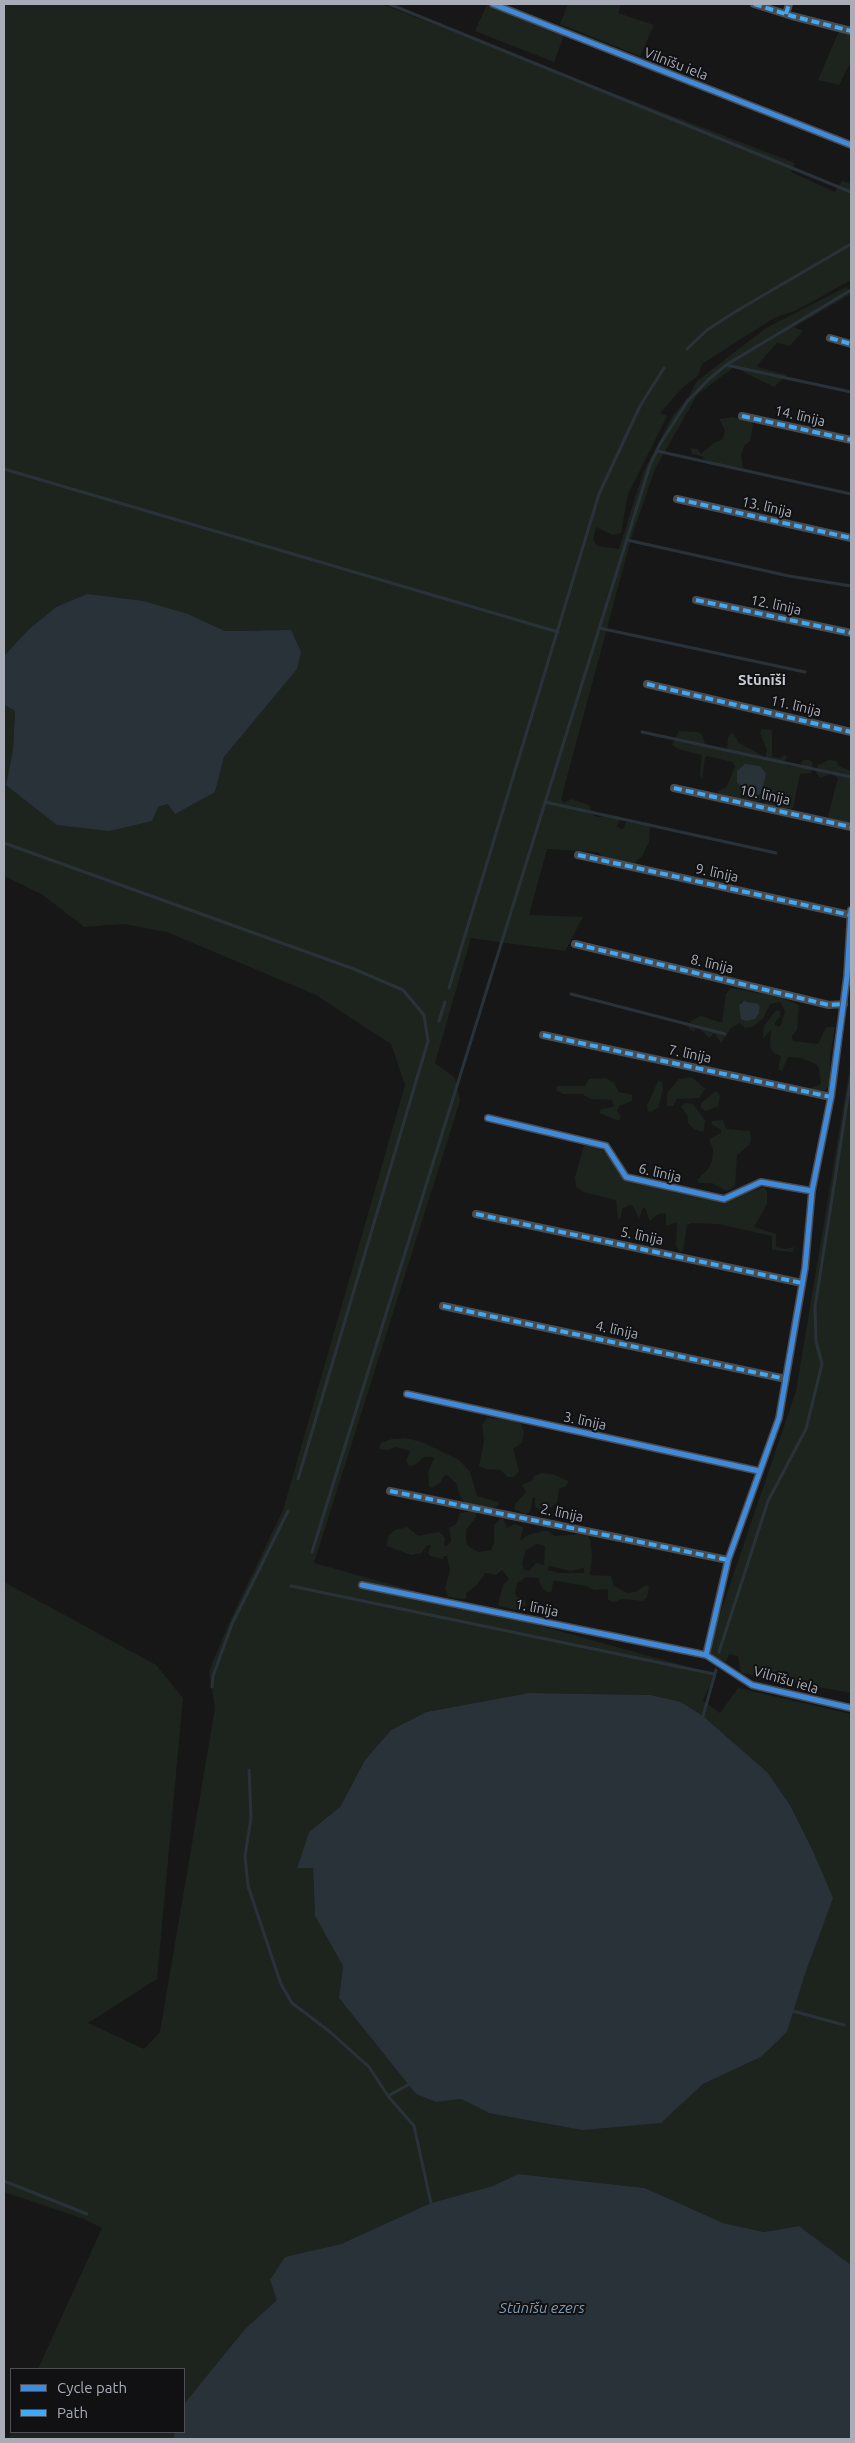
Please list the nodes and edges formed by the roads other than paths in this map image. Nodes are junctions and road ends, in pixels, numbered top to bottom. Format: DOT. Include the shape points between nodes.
graph roads {
  1 [pos="493,4"];
  2 [pos="754,4"];
  3 [pos="789,4"];
  4 [pos="786,14"];
  5 [pos="851,31"];
  6 [pos="851,145"];
  7 [pos="830,338"];
  8 [pos="851,344"];
  9 [pos="742,416"];
  10 [pos="851,440"];
  11 [pos="677,499"];
  12 [pos="851,538"];
  13 [pos="696,600"];
  14 [pos="851,633"];
  15 [pos="647,684"];
  16 [pos="851,732"];
  17 [pos="674,788"];
  18 [pos="851,827"];
  19 [pos="578,855"];
  20 [pos="851,912"];
  21 [pos="575,944"];
  22 [pos="844,1004"];
  23 [pos="543,1035"];
  24 [pos="831,1097"];
  25 [pos="488,1118"];
  26 [pos="812,1192"];
  27 [pos="476,1214"];
  28 [pos="802,1283"];
  29 [pos="444,1306"];
  30 [pos="786,1379"];
  31 [pos="407,1394"];
  32 [pos="759,1471"];
  33 [pos="390,1491"];
  34 [pos="728,1560"];
  35 [pos="362,1584"];
  36 [pos="706,1656"];
  37 [pos="719,1663"];
  38 [pos="851,1708"];
  1 -- 6 [label="street, Vilnīšu iela"];
  2 -- 4 [label="street"];
  3 -- 4 [label="street"];
  4 -- 5 [label="street"];
  7 -- 8 [label="street"];
  9 -- 10 [label="street, 14. līnija"];
  11 -- 12 [label="street, 13. līnija"];
  13 -- 14 [label="street, 12. līnija"];
  15 -- 16 [label="street, 11. līnija"];
  17 -- 18 [label="street, 10. līnija"];
  19 -- 20 [label="street, 9. līnija"];
  20 -- 22 [label="street"];
  21 -- 22 [label="street, 8. līnija" via="829,1005"];
  22 -- 24 [label="street"];
  23 -- 24 [label="street, 7. līnija"];
  24 -- 26 [label="street"];
  25 -- 26 [label="street, 6. līnija" via="606,1146 626,1177 724,1199 761,1182"];
  26 -- 28 [label="street"];
  27 -- 28 [label="street, 5. līnija"];
  28 -- 30 [label="street"];
  29 -- 30 [label="street, 4. līnija"];
  30 -- 32 [label="street" via="779,1418"];
  31 -- 32 [label="street, 3. līnija"];
  32 -- 34 [label="street"];
  33 -- 34 [label="street, 2. līnija"];
  34 -- 36 [label="street"];
  35 -- 36 [label="street, 1. līnija"];
  36 -- 37 [label="street, 1. līnija"];
  37 -- 38 [label="street, Vilnīšu iela" via="752,1685"];
}
